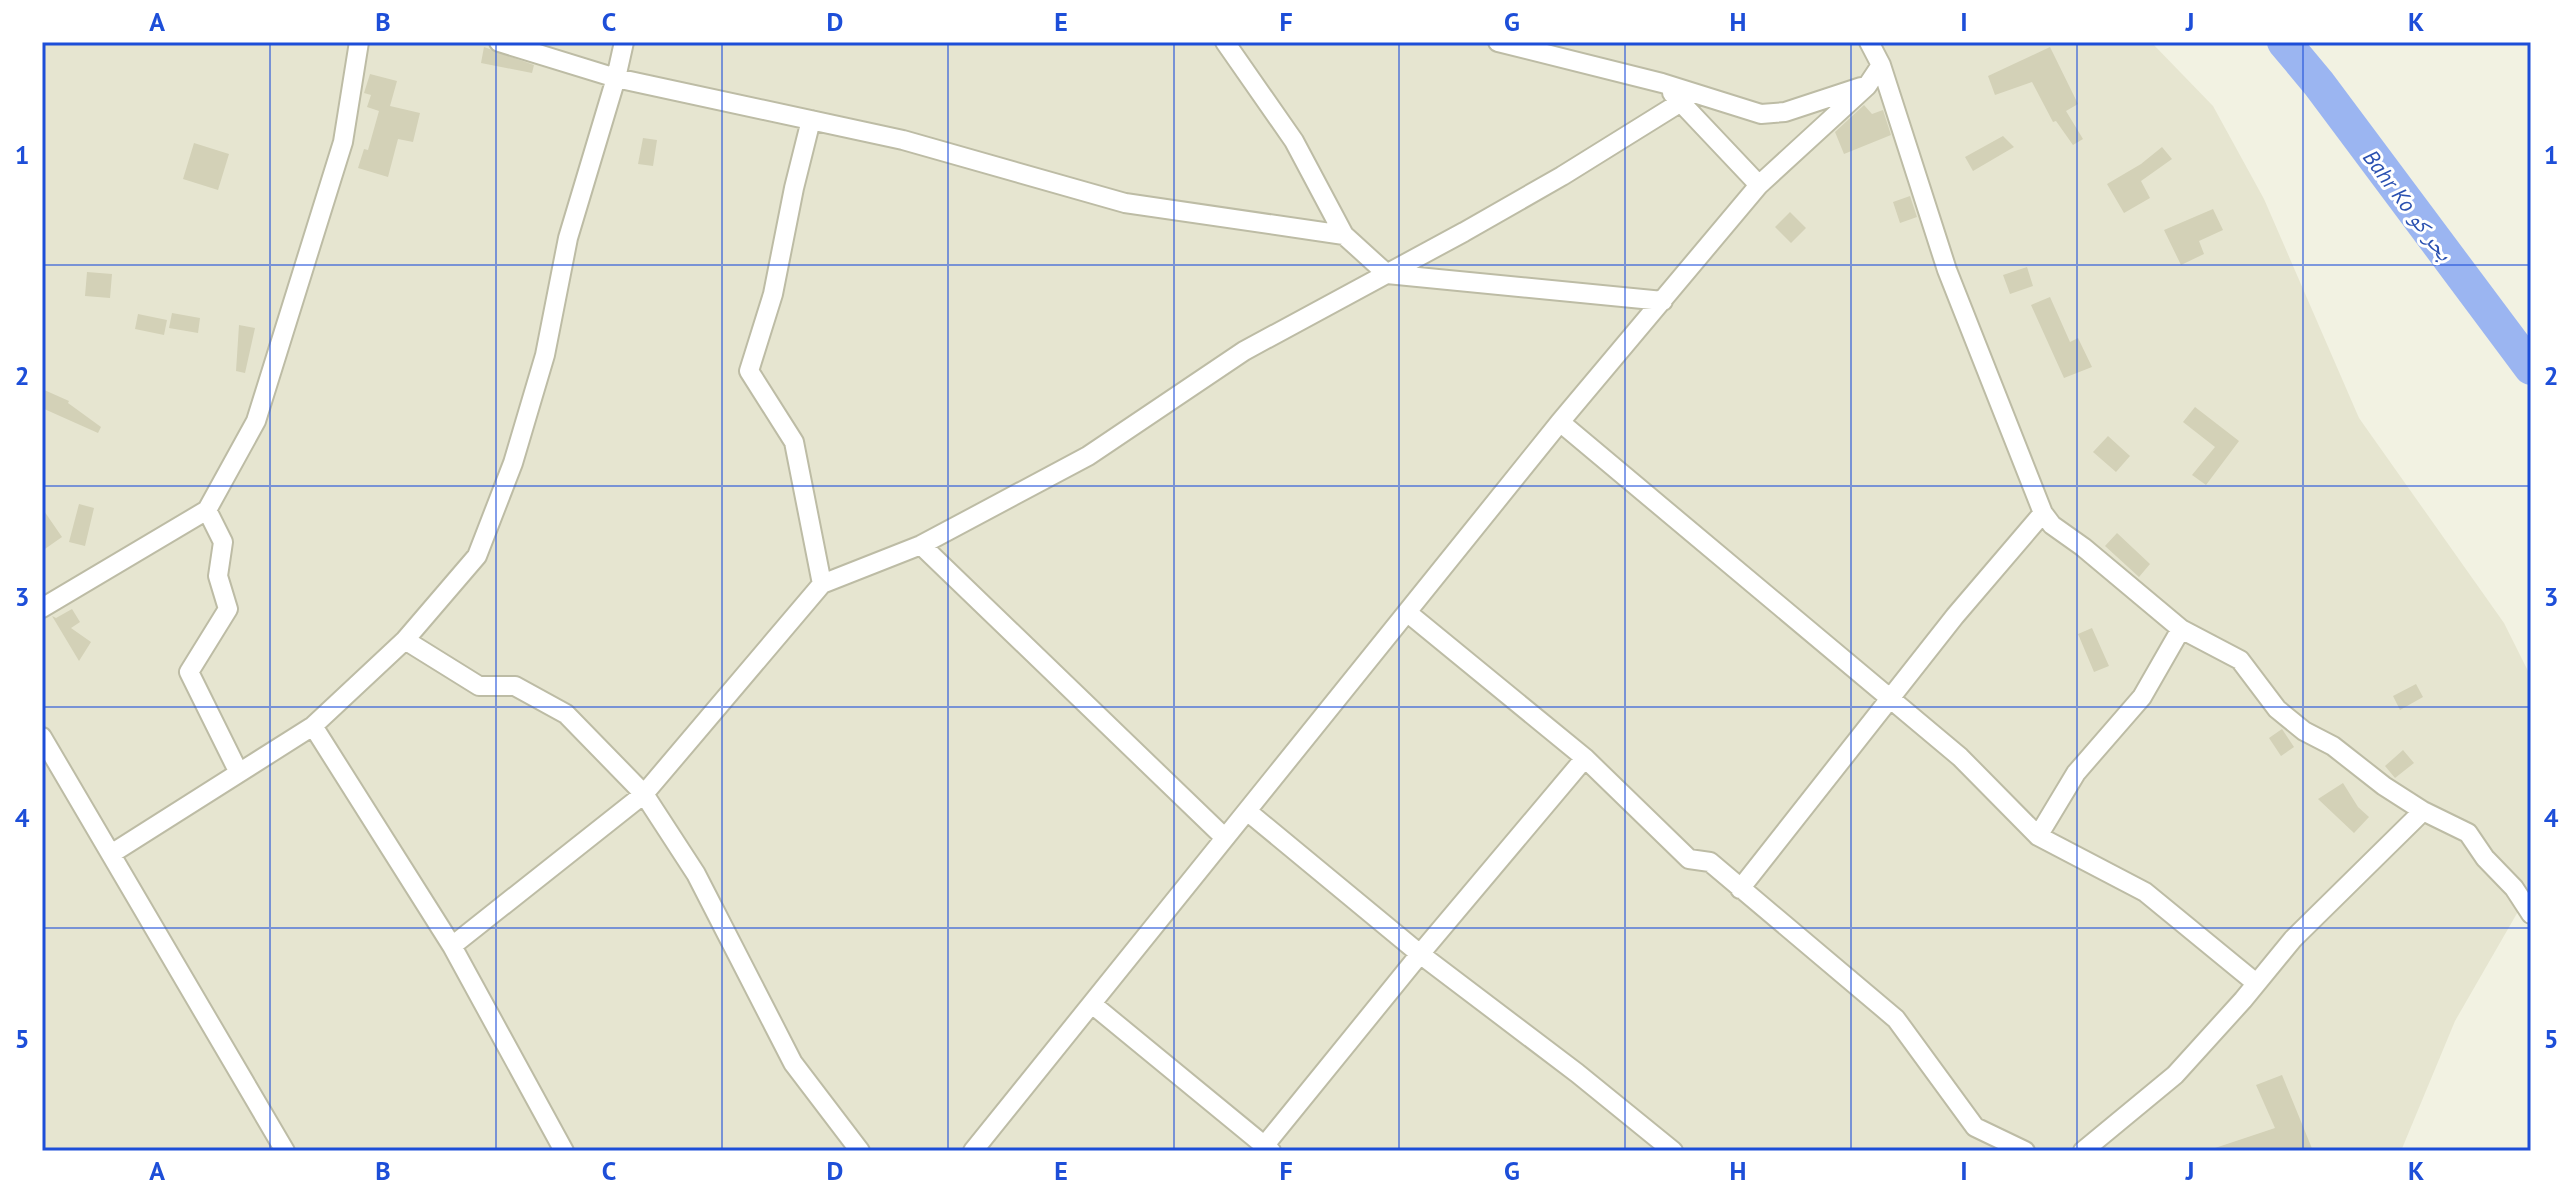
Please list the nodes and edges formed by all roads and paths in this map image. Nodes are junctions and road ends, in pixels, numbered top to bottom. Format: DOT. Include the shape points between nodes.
graph roads {
  1 [pos="359,42"];
  2 [pos="499,42"];
  3 [pos="624,42"];
  4 [pos="1225,42"];
  5 [pos="1498,42"];
  6 [pos="1869,42"];
  7 [pos="1881,65"];
  8 [pos="616,78"];
  9 [pos="1662,83"];
  10 [pos="1867,86"];
  11 [pos="1681,102"];
  12 [pos="811,120"];
  13 [pos="1759,185"];
  14 [pos="1344,235"];
  15 [pos="1387,274"];
  16 [pos="1663,301"];
  17 [pos="1560,422"];
  18 [pos="207,510"];
  19 [pos="2043,513"];
  20 [pos="921,545"];
  21 [pos="822,584"];
  22 [pos="42,608"];
  23 [pos="1408,613"];
  24 [pos="2181,629"];
  25 [pos="405,640"];
  26 [pos="1889,699"];
  27 [pos="313,726"];
  28 [pos="42,737"];
  29 [pos="1585,758"];
  30 [pos="239,773"];
  31 [pos="644,794"];
  32 [pos="1247,811"];
  33 [pos="2423,811"];
  34 [pos="2038,836"];
  35 [pos="1225,838"];
  36 [pos="111,854"];
  37 [pos="1740,889"];
  38 [pos="2531,914"];
  39 [pos="452,946"];
  40 [pos="1420,954"];
  41 [pos="2256,983"];
  42 [pos="1092,1004"];
  43 [pos="1265,1149"];
  44 [pos="285,1151"];
  45 [pos="564,1151"];
  46 [pos="860,1151"];
  47 [pos="973,1151"];
  48 [pos="1673,1151"];
  49 [pos="2025,1151"];
  50 [pos="2083,1151"];
  1 -- 18 [label="street" via="343,142 256,421"];
  2 -- 8 [label="street"];
  3 -- 8 [label="street"];
  4 -- 14 [label="street" via="1294,141"];
  5 -- 9 [label="street"];
  6 -- 7 [label="street"];
  7 -- 10 [label="street"];
  7 -- 19 [label="street" via="1947,270"];
  8 -- 12 [label="street"];
  8 -- 25 [label="street" via="568,238 545,355 513,463 477,556"];
  9 -- 10 [label="street" via="1761,114 1785,112"];
  9 -- 11 [label="street"];
  10 -- 13 [label="street"];
  11 -- 13 [label="street"];
  11 -- 15 [label="street"];
  12 -- 14 [label="street" via="903,140 1125,203"];
  12 -- 21 [label="street" via="773,294 749,371 794,442"];
  13 -- 16 [label="street"];
  14 -- 15 [label="street"];
  15 -- 16 [label="street"];
  15 -- 20 [label="street" via="1244,351 1088,456"];
  16 -- 17 [label="street"];
  17 -- 23 [label="street"];
  17 -- 26 [label="street"];
  18 -- 22 [label="street"];
  18 -- 30 [label="street" via="223,542 218,576 228,609 189,672"];
  19 -- 24 [label="street"];
  19 -- 26 [label="street"];
  20 -- 21 [label="street"];
  20 -- 35 [label="street"];
  21 -- 31 [label="street"];
  23 -- 29 [label="street"];
  23 -- 32 [label="street"];
  24 -- 33 [label="street" via="2240,660 2277,709"];
  24 -- 34 [label="street" via="2142,697 2076,773"];
  25 -- 27 [label="street"];
  25 -- 31 [label="street" via="479,686 515,686 566,714"];
  26 -- 34 [label="street" via="1960,757"];
  26 -- 37 [label="street"];
  27 -- 30 [label="street"];
  27 -- 39 [label="street"];
  28 -- 36 [label="street"];
  29 -- 37 [label="street" via="1689,859 1710,862"];
  29 -- 40 [label="street"];
  30 -- 36 [label="street"];
  31 -- 39 [label="street"];
  31 -- 46 [label="street" via="696,874 793,1063"];
  32 -- 35 [label="street"];
  32 -- 40 [label="street"];
  33 -- 38 [label="street" via="2468,833"];
  33 -- 41 [label="street" via="2303,928"];
  34 -- 41 [label="street" via="2145,892"];
  35 -- 42 [label="street"];
  36 -- 44 [label="street"];
  37 -- 49 [label="street" via="1896,1019 1975,1127"];
  39 -- 45 [label="street"];
  40 -- 43 [label="street"];
  40 -- 48 [label="street"];
  41 -- 50 [label="street" via="2175,1075"];
  42 -- 43 [label="street"];
  42 -- 47 [label="street"];
}
